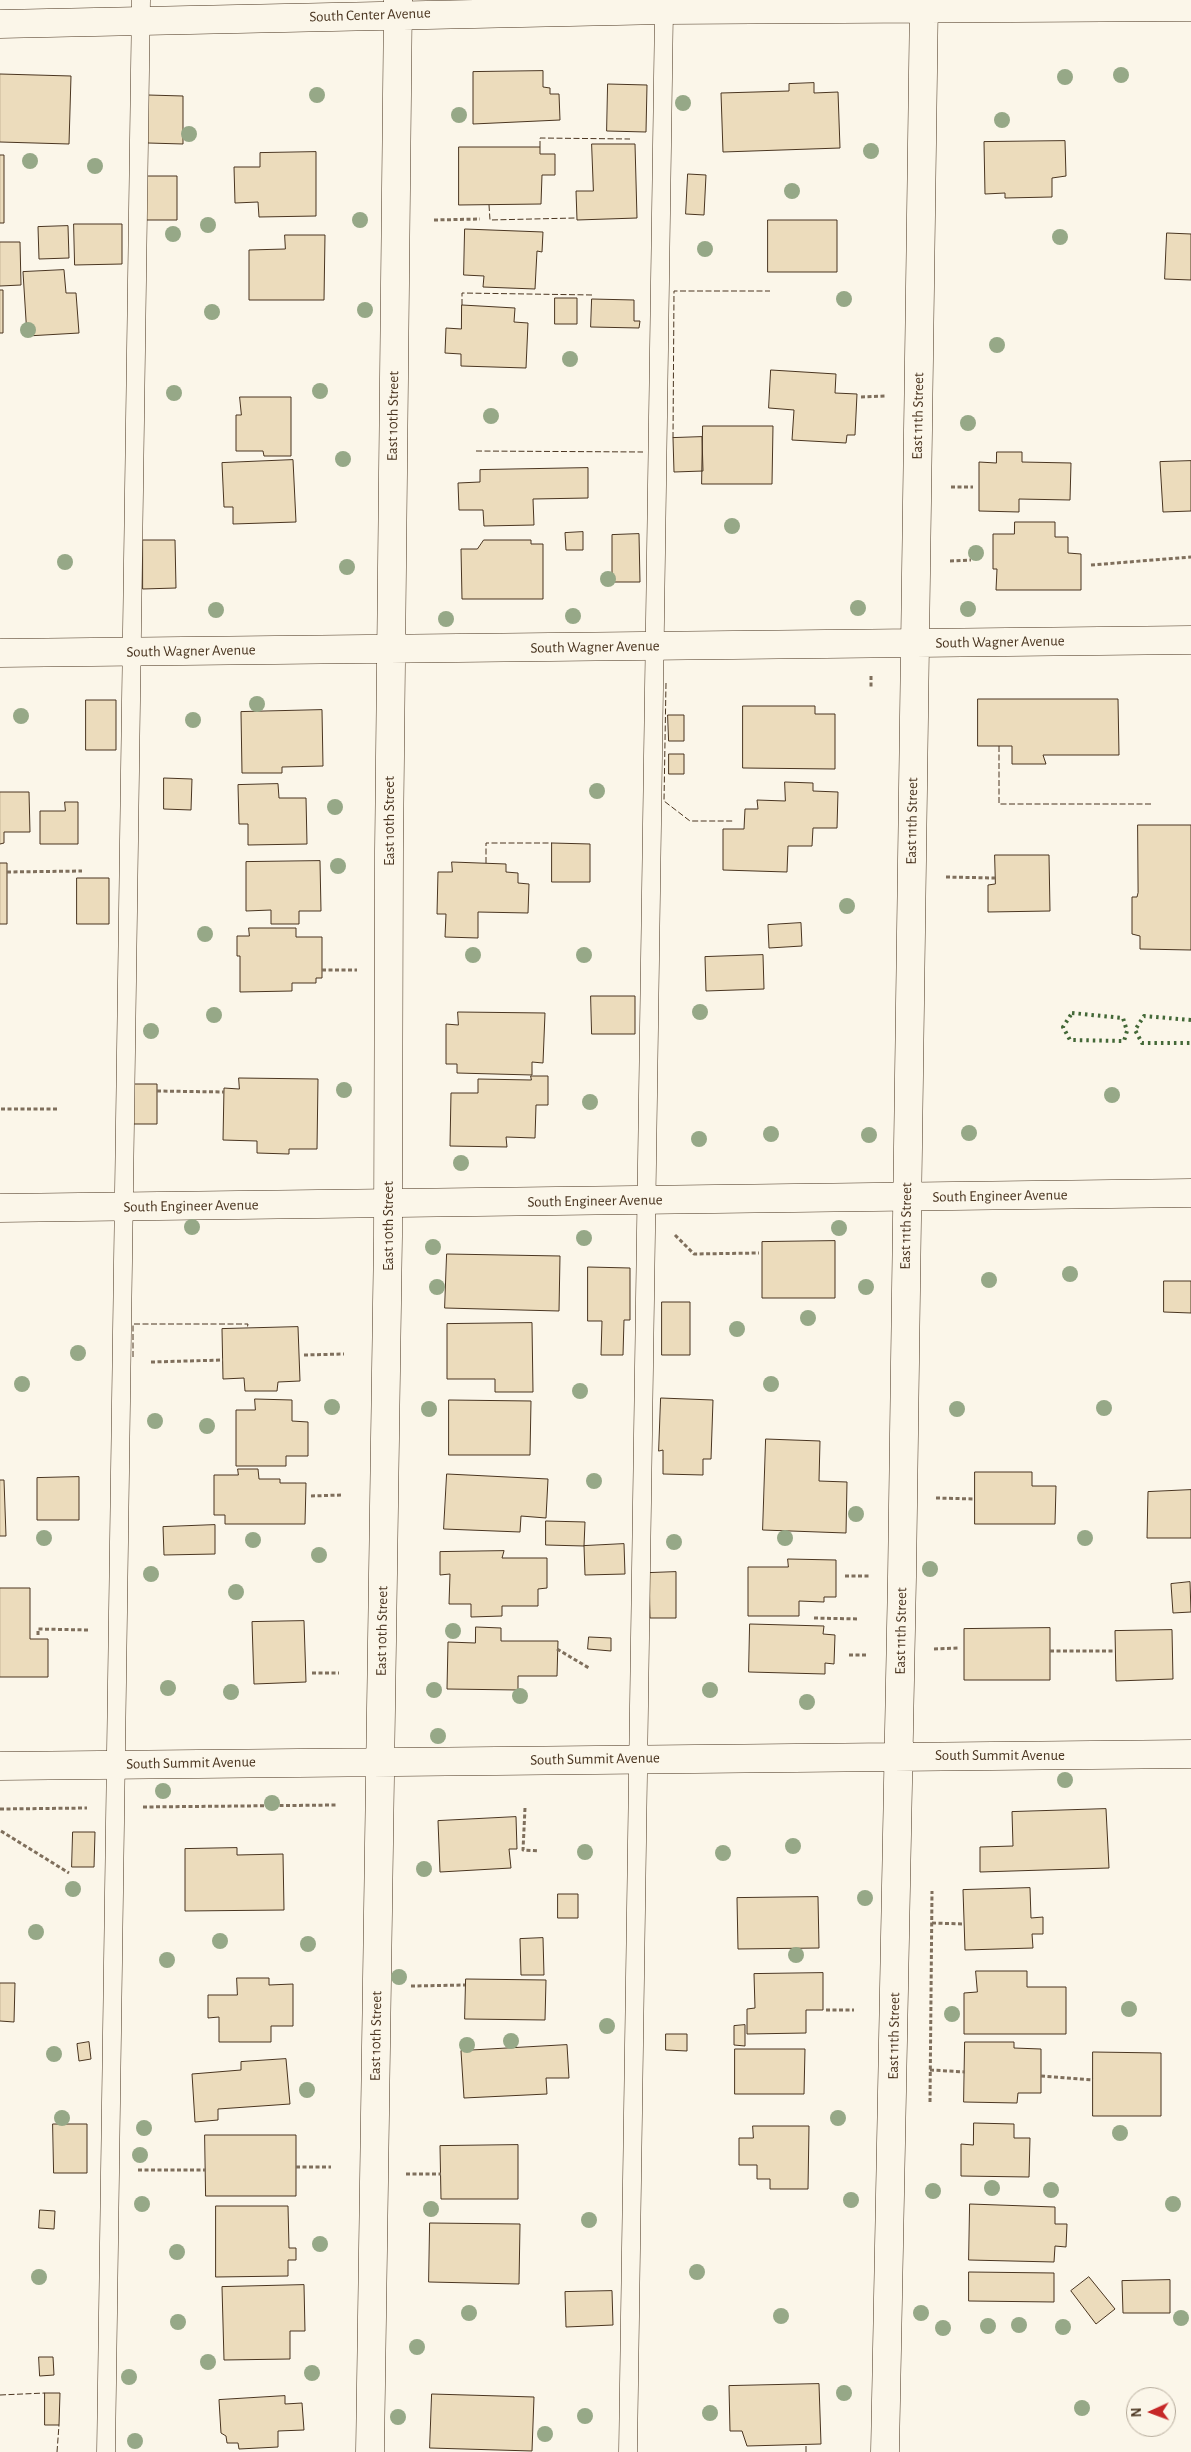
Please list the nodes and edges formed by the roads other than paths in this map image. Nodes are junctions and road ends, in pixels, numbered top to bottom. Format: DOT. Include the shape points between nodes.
graph roads {
  1 [pos="924,4"];
  2 [pos="398,7"];
  3 [pos="1191,7"];
  4 [pos="664,10"];
  5 [pos="141,11"];
  6 [pos="0,24"];
  7 [pos="1191,640"];
  8 [pos="914,644"];
  9 [pos="655,646"];
  10 [pos="390,649"];
  11 [pos="132,652"];
  12 [pos="0,653"];
  13 [pos="1191,1194"];
  14 [pos="907,1197"];
  15 [pos="647,1200"];
  16 [pos="388,1203"];
  17 [pos="124,1206"];
  18 [pos="0,1208"];
  19 [pos="1191,1754"];
  20 [pos="899,1755"];
  21 [pos="639,1758"];
  22 [pos="380,1761"];
  23 [pos="116,1764"];
  24 [pos="0,1766"];
  25 [pos="106,2452"];
  26 [pos="370,2452"];
  27 [pos="628,2452"];
  28 [pos="885,2452"];
  1 -- 3 [label="street, South Center Avenue"];
  1 -- 4 [label="street, South Center Avenue"];
  1 -- 8 [label="street, East 11th Street"];
  2 -- 4 [label="street, South Center Avenue"];
  2 -- 5 [label="street, South Center Avenue"];
  2 -- 10 [label="street, East 10th Street"];
  4 -- 9 [label="lane"];
  5 -- 6 [label="street, South Center Avenue"];
  5 -- 11 [label="lane"];
  7 -- 8 [label="street, South Wagner Avenue"];
  8 -- 9 [label="street, South Wagner Avenue"];
  8 -- 14 [label="street, East 11th Street"];
  9 -- 10 [label="street, South Wagner Avenue"];
  9 -- 15 [label="lane"];
  10 -- 11 [label="street, South Wagner Avenue"];
  10 -- 16 [label="street, East 10th Street"];
  11 -- 12 [label="street, South Wagner Avenue"];
  11 -- 17 [label="lane"];
  13 -- 14 [label="street, South Engineer Avenue"];
  14 -- 15 [label="street, South Engineer Avenue"];
  14 -- 20 [label="street, East 11th Street"];
  15 -- 16 [label="street, South Engineer Avenue"];
  15 -- 21 [label="lane"];
  16 -- 17 [label="street, South Engineer Avenue"];
  16 -- 22 [label="street, East 10th Street"];
  17 -- 18 [label="street, South Engineer Avenue"];
  17 -- 23 [label="lane"];
  19 -- 20 [label="street, South Summit Avenue"];
  20 -- 21 [label="street, South Summit Avenue"];
  20 -- 28 [label="street, East 11th Street"];
  21 -- 22 [label="street, South Summit Avenue"];
  21 -- 27 [label="lane"];
  22 -- 23 [label="street, South Summit Avenue"];
  22 -- 26 [label="street, East 10th Street"];
  23 -- 24 [label="street, South Summit Avenue"];
  23 -- 25 [label="lane"];
}
